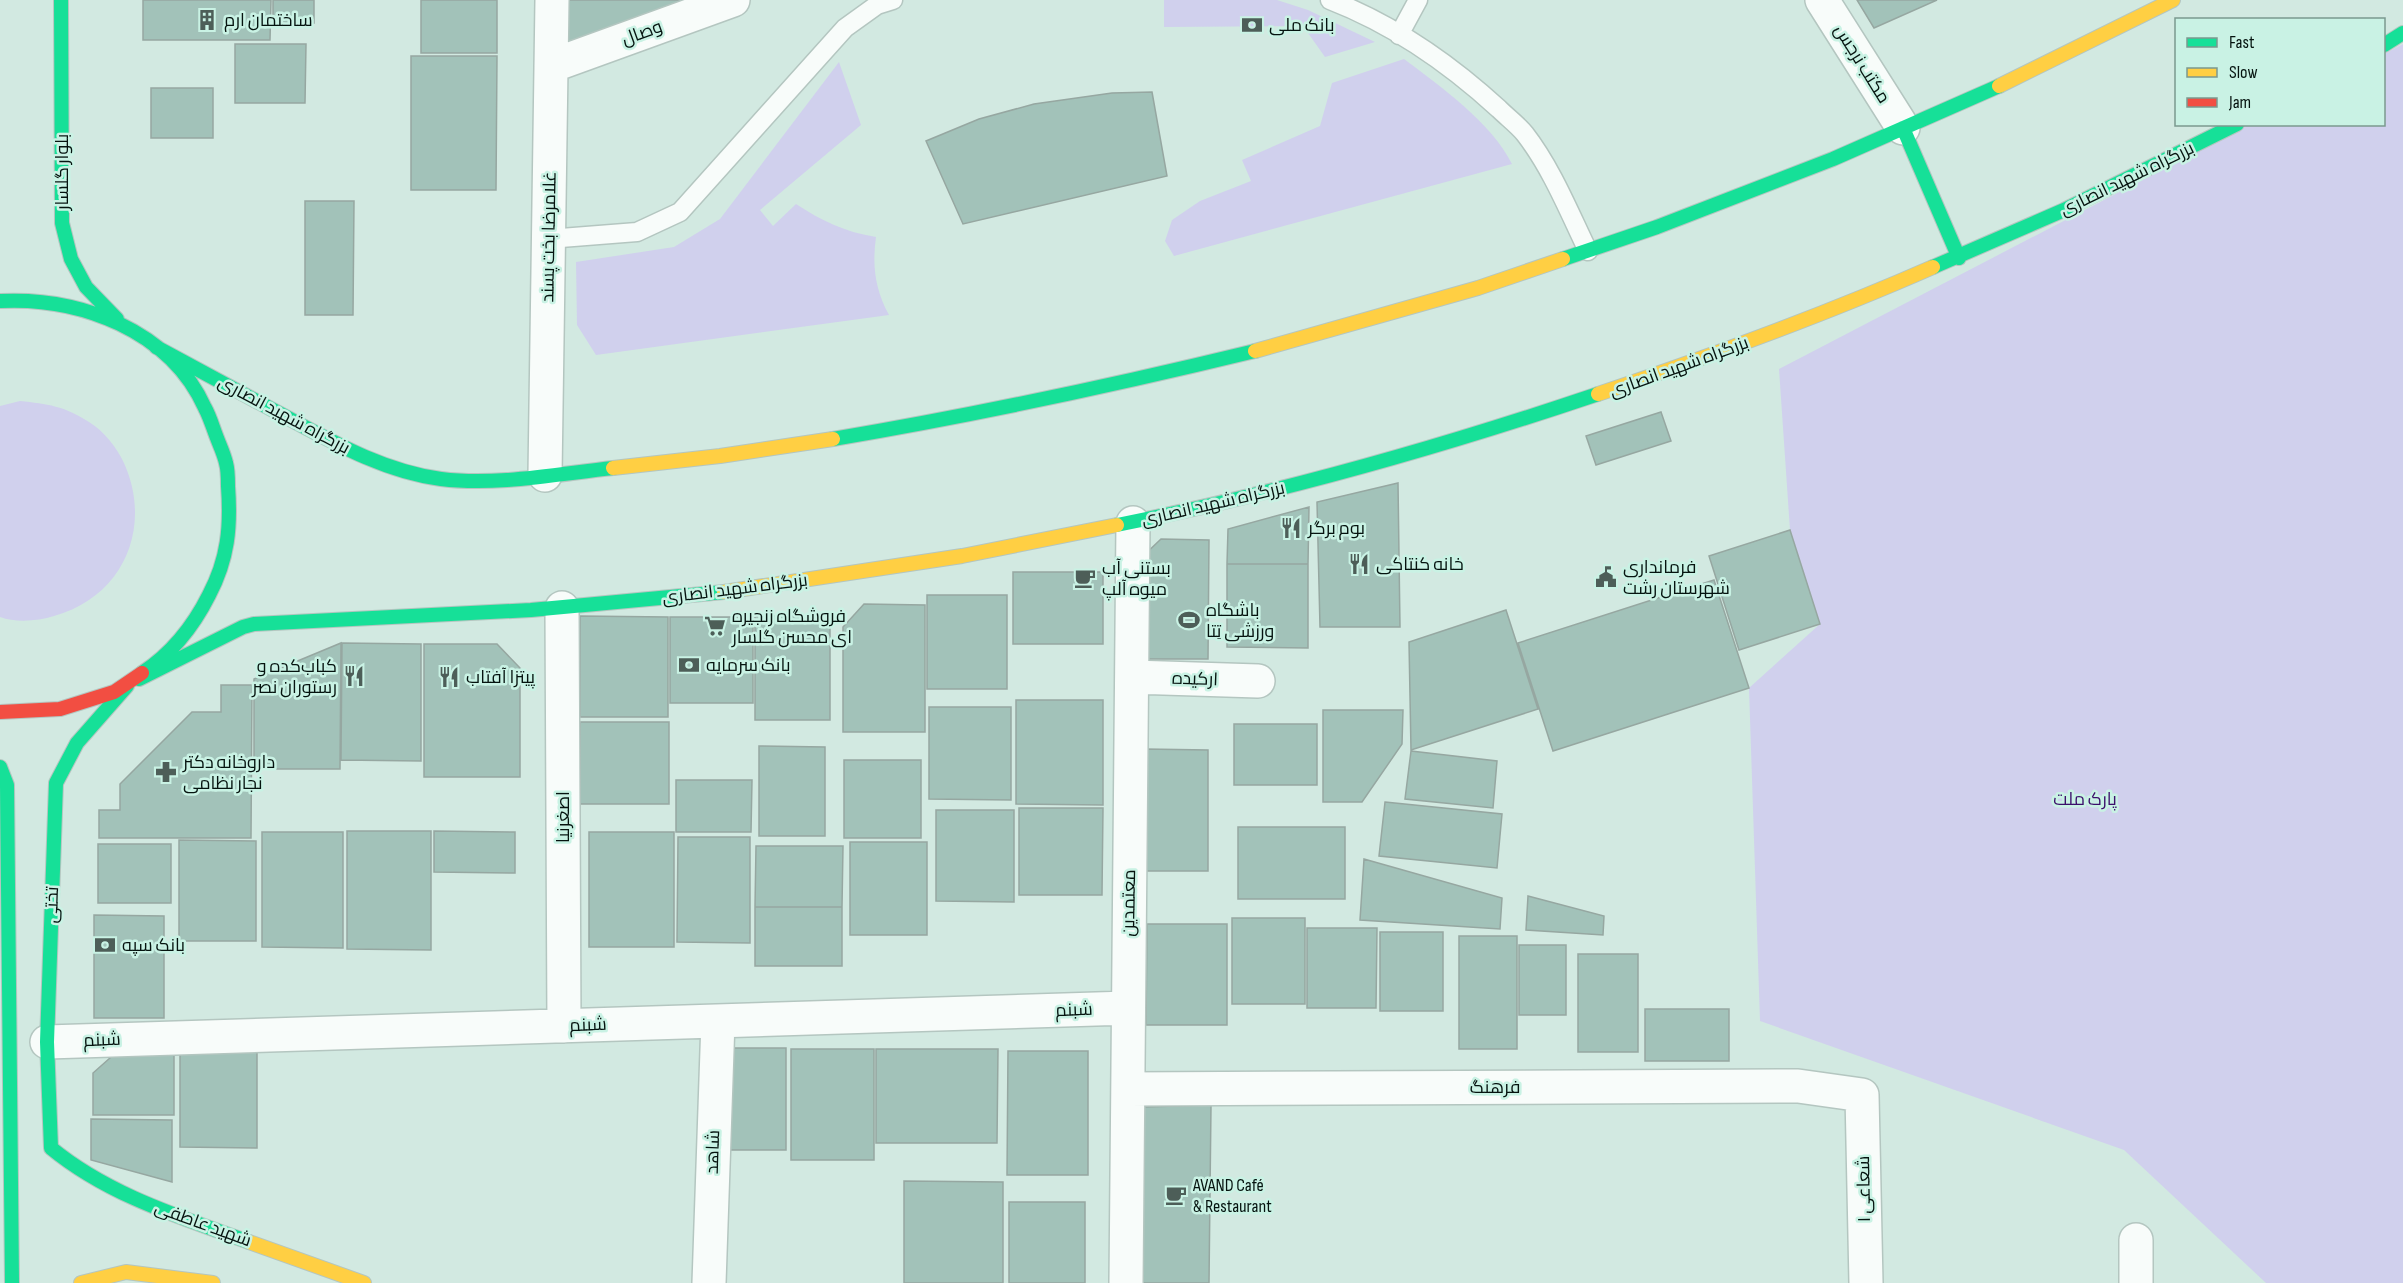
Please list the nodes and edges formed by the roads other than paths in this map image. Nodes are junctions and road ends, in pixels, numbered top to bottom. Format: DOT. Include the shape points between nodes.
graph roads {
  1 [pos="61,0"];
  2 [pos="552,0"];
  3 [pos="733,0"];
  4 [pos="893,0"];
  5 [pos="1330,0"];
  6 [pos="1418,0"];
  7 [pos="1822,0"];
  8 [pos="2173,0"];
  9 [pos="2403,33"];
  10 [pos="1399,35"];
  11 [pos="2385,44"];
  12 [pos="551,66"];
  13 [pos="2234,126"];
  14 [pos="1903,128"];
  15 [pos="548,239"];
  16 [pos="1588,251"];
  17 [pos="1959,258"];
  18 [pos="0,301"];
  19 [pos="122,325"];
  20 [pos="156,347"];
  21 [pos="545,475"];
  22 [pos="1133,523"];
  23 [pos="562,608"];
  24 [pos="1132,677"];
  25 [pos="139,679"];
  26 [pos="1258,681"];
  27 [pos="127,686"];
  28 [pos="0,712"];
  29 [pos="0,767"];
  30 [pos="1128,1008"];
  31 [pos="718,1021"];
  32 [pos="564,1026"];
  33 [pos="47,1042"];
  34 [pos="1128,1089"];
  35 [pos="1862,1095"];
  36 [pos="5,1115"];
  37 [pos="51,1148"];
  38 [pos="5,1181"];
  39 [pos="2136,1240"];
  40 [pos="12,1283"];
  41 [pos="81,1283"];
  42 [pos="213,1283"];
  43 [pos="364,1283"];
  44 [pos="709,1283"];
  45 [pos="1126,1283"];
  46 [pos="1866,1283"];
  47 [pos="2136,1283"];
  1 -- 19 [label="main road, بلوار گلسار" via="62,223 71,259 86,287"];
  2 -- 12 [label="street, غلامرضا بخت پسند"];
  3 -- 12 [label="street, وصال"];
  4 -- 15 [label="lane" via="877,5 845,28 680,212 637,232"];
  5 -- 10 [label="lane"];
  6 -- 10 [label="lane"];
  7 -- 14 [label="street, مکتب نرجس"];
  8 -- 14 [label="main road, بزرگراه شهید انصاری"];
  9 -- 11 [label="main road"];
  10 -- 16 [label="lane" via="1436,58 1523,131 1541,156"];
  12 -- 15 [label="street, غلامرضا بخت پسند"];
  13 -- 17 [label="main road, بزرگراه شهید انصاری"];
  14 -- 16 [label="main road, بزرگراه شهید انصاری" via="1748,192"];
  14 -- 17 [label="main road"];
  15 -- 21 [label="street, غلامرضا بخت پسند"];
  16 -- 21 [label="main road, بزرگراه شهید انصاری" via="1319,334 1030,404 818,442"];
  17 -- 22 [label="main road, بزرگراه شهید انصاری" via="1803,322 1602,395 1397,458"];
  18 -- 19 [label="main road" via="57,303 97,313"];
  19 -- 20 [label="main road"];
  20 -- 21 [label="main road, بزرگراه شهید انصاری" via="351,452 392,468 426,477 465,480"];
  20 -- 25 [label="main road" via="195,389 216,429 228,471 231,516 224,560 209,602 184,639"];
  22 -- 23 [label="main road, بزرگراه شهید انصاری" via="873,572"];
  22 -- 24 [label="street, معتمدین"];
  23 -- 25 [label="main road, بزرگراه شهید انصاری" via="254,624"];
  23 -- 32 [label="street, اصغرنیا"];
  24 -- 26 [label="street, ارکیده"];
  24 -- 30 [label="street, معتمدین"];
  25 -- 27 [label="main road"];
  27 -- 28 [label="main road" via="86,705 56,711"];
  27 -- 33 [label="main road, تختی" via="82,735 63,762 56,783"];
  29 -- 36 [label="main road" via="7,785"];
  30 -- 31 [label="street, شبنم"];
  30 -- 34 [label="street, معتمدین"];
  31 -- 32 [label="street, شبنم"];
  31 -- 44 [label="street, شاهد"];
  32 -- 33 [label="street, شبنم"];
  33 -- 37 [label="main road, تختی"];
  34 -- 35 [label="street, فرهنگ" via="1798,1086"];
  34 -- 45 [label="street, معتمدین"];
  35 -- 46 [label="street, شعاعی ۱"];
  36 -- 38 [label="main road"];
  37 -- 43 [label="main road, شهید عاطفی" via="88,1176 141,1202"];
  38 -- 40 [label="main road"];
  39 -- 47 [label="street"];
  41 -- 42 [label="main road" via="126,1272"];
}
